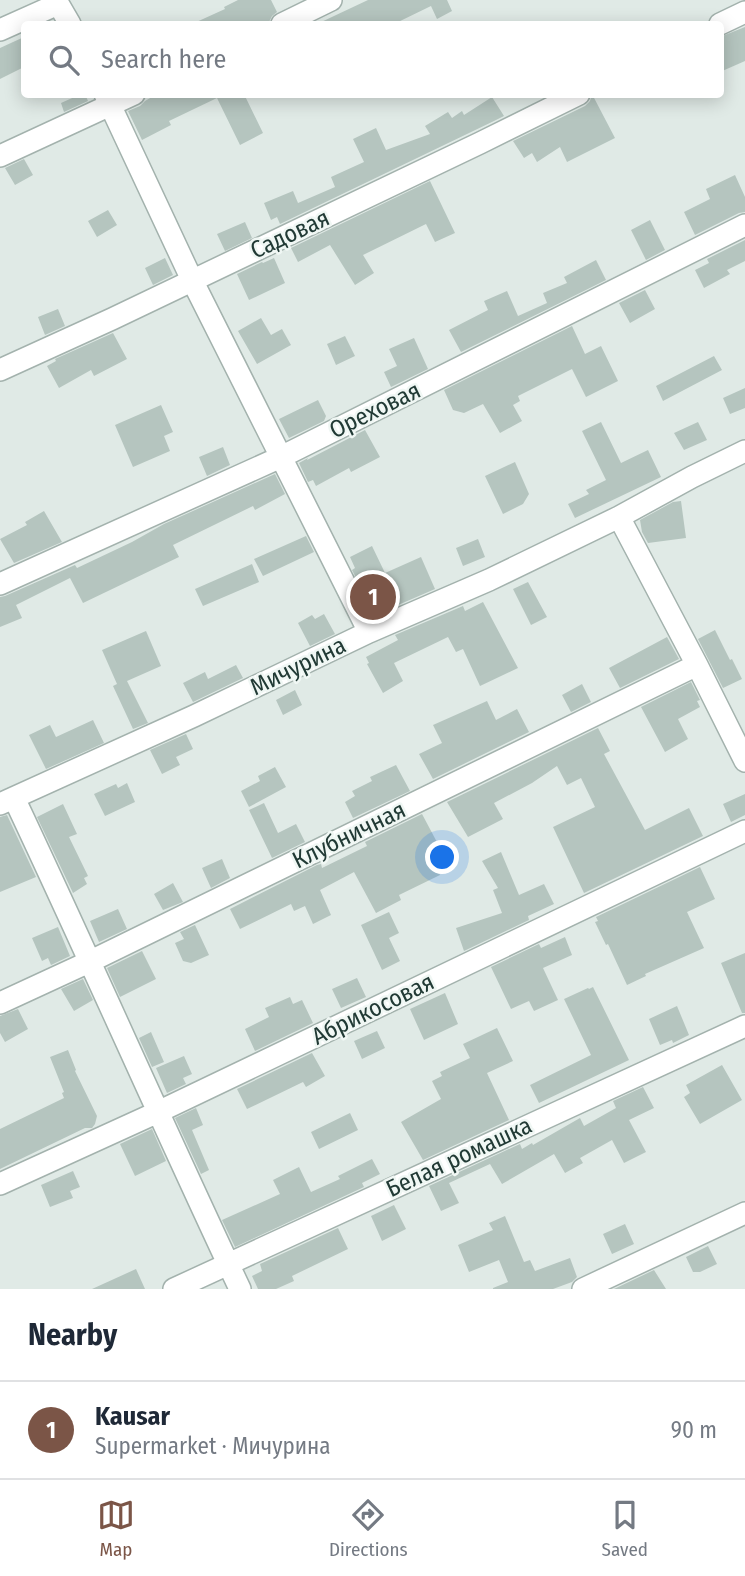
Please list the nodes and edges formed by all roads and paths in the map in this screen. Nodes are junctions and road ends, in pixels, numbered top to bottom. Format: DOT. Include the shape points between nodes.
graph roads {
  1 [pos="331,0"];
  2 [pos="57,2"];
  3 [pos="745,12"];
  4 [pos="68,21"];
  5 [pos="288,21"];
  6 [pos="724,22"];
  7 [pos="0,30"];
  8 [pos="571,98"];
  9 [pos="107,100"];
  10 [pos="0,156"];
  11 [pos="745,225"];
  12 [pos="192,280"];
  13 [pos="0,370"];
  14 [pos="745,451"];
  15 [pos="281,457"];
  16 [pos="619,517"];
  17 [pos="0,584"];
  18 [pos="369,632"];
  19 [pos="697,665"];
  20 [pos="745,761"];
  21 [pos="7,801"];
  22 [pos="745,831"];
  23 [pos="91,961"];
  24 [pos="0,1003"];
  25 [pos="745,1026"];
  26 [pos="158,1112"];
  27 [pos="0,1184"];
  28 [pos="745,1213"];
  29 [pos="228,1263"];
  30 [pos="174,1289"];
  31 [pos="240,1289"];
  32 [pos="583,1289"];
  1 -- 5 [label="street"];
  2 -- 4 [label="street"];
  2 -- 7 [label="street"];
  3 -- 6 [label="street"];
  8 -- 12 [label="street, Садовая"];
  9 -- 10 [label="street"];
  9 -- 12 [label="street"];
  11 -- 15 [label="street, Ореховая"];
  12 -- 13 [label="street, Садовая"];
  12 -- 15 [label="street"];
  14 -- 16 [label="street, Мичурина"];
  15 -- 17 [label="street, Ореховая"];
  15 -- 18 [label="street"];
  16 -- 18 [label="street, Мичурина"];
  16 -- 19 [label="street"];
  18 -- 21 [label="street, Мичурина"];
  19 -- 20 [label="street"];
  19 -- 23 [label="street, Клубничная"];
  21 -- 23 [label="street"];
  22 -- 26 [label="street, Абрикосовая"];
  23 -- 24 [label="street, Клубничная"];
  23 -- 26 [label="street"];
  25 -- 29 [label="street, Белая ромашка"];
  26 -- 27 [label="street, Абрикосовая"];
  26 -- 29 [label="street"];
  28 -- 32 [label="street"];
  29 -- 30 [label="street, Белая ромашка"];
  29 -- 31 [label="street"];
}
